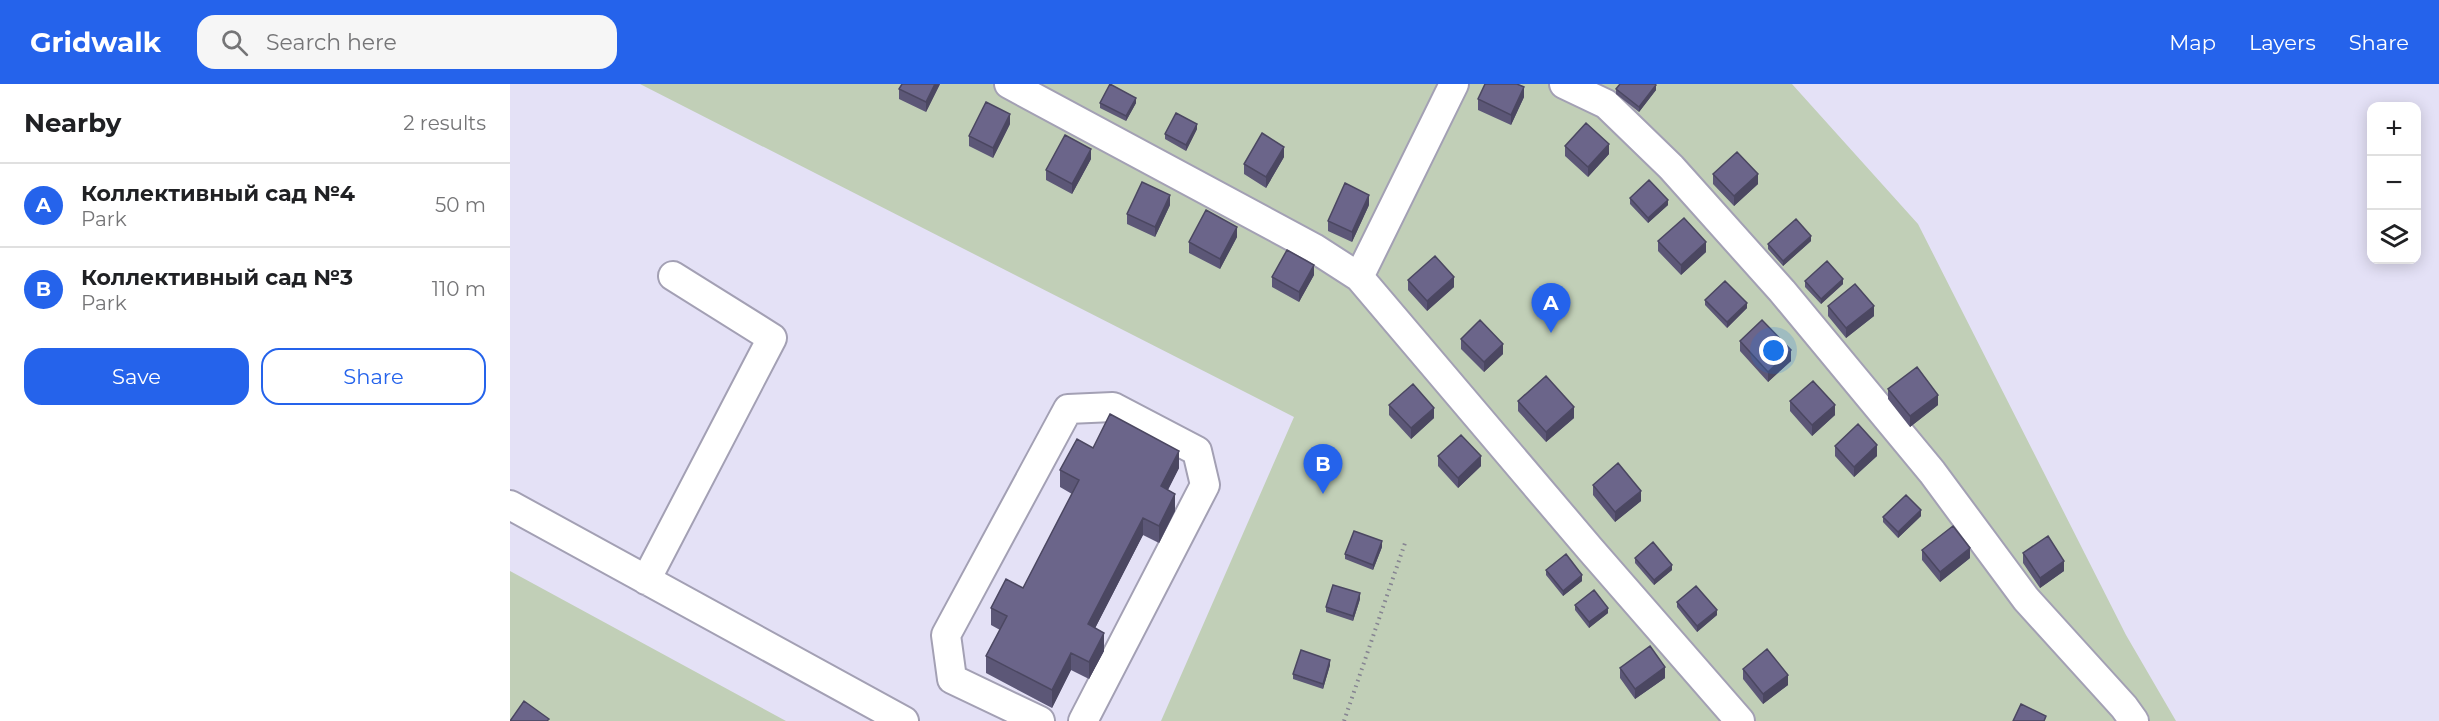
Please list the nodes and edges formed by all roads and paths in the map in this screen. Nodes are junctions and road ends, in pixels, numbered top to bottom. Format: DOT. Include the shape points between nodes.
graph roads {
  1 [pos="1009,84"];
  2 [pos="1454,84"];
  3 [pos="1564,84"];
  4 [pos="673,276"];
  5 [pos="1359,277"];
  6 [pos="510,505"];
  7 [pos="1405,543"];
  8 [pos="646,580"];
  9 [pos="904,721"];
  10 [pos="1040,721"];
  11 [pos="1083,721"];
  12 [pos="1344,721"];
  13 [pos="1740,721"];
  14 [pos="2134,721"];
  1 -- 5 [label="lane" via="1314,248"];
  2 -- 5 [label="lane"];
  3 -- 14 [label="lane" via="1606,104 1671,167 1782,291 1932,472 2026,599"];
  4 -- 8 [label="lane" via="772,338"];
  5 -- 13 [label="lane"];
  6 -- 8 [label="lane"];
  7 -- 12 [label="path"];
  8 -- 9 [label="lane"];
  10 -- 11 [label="lane" via="952,679 946,635 1068,409 1113,407 1197,451 1205,485"];
}
